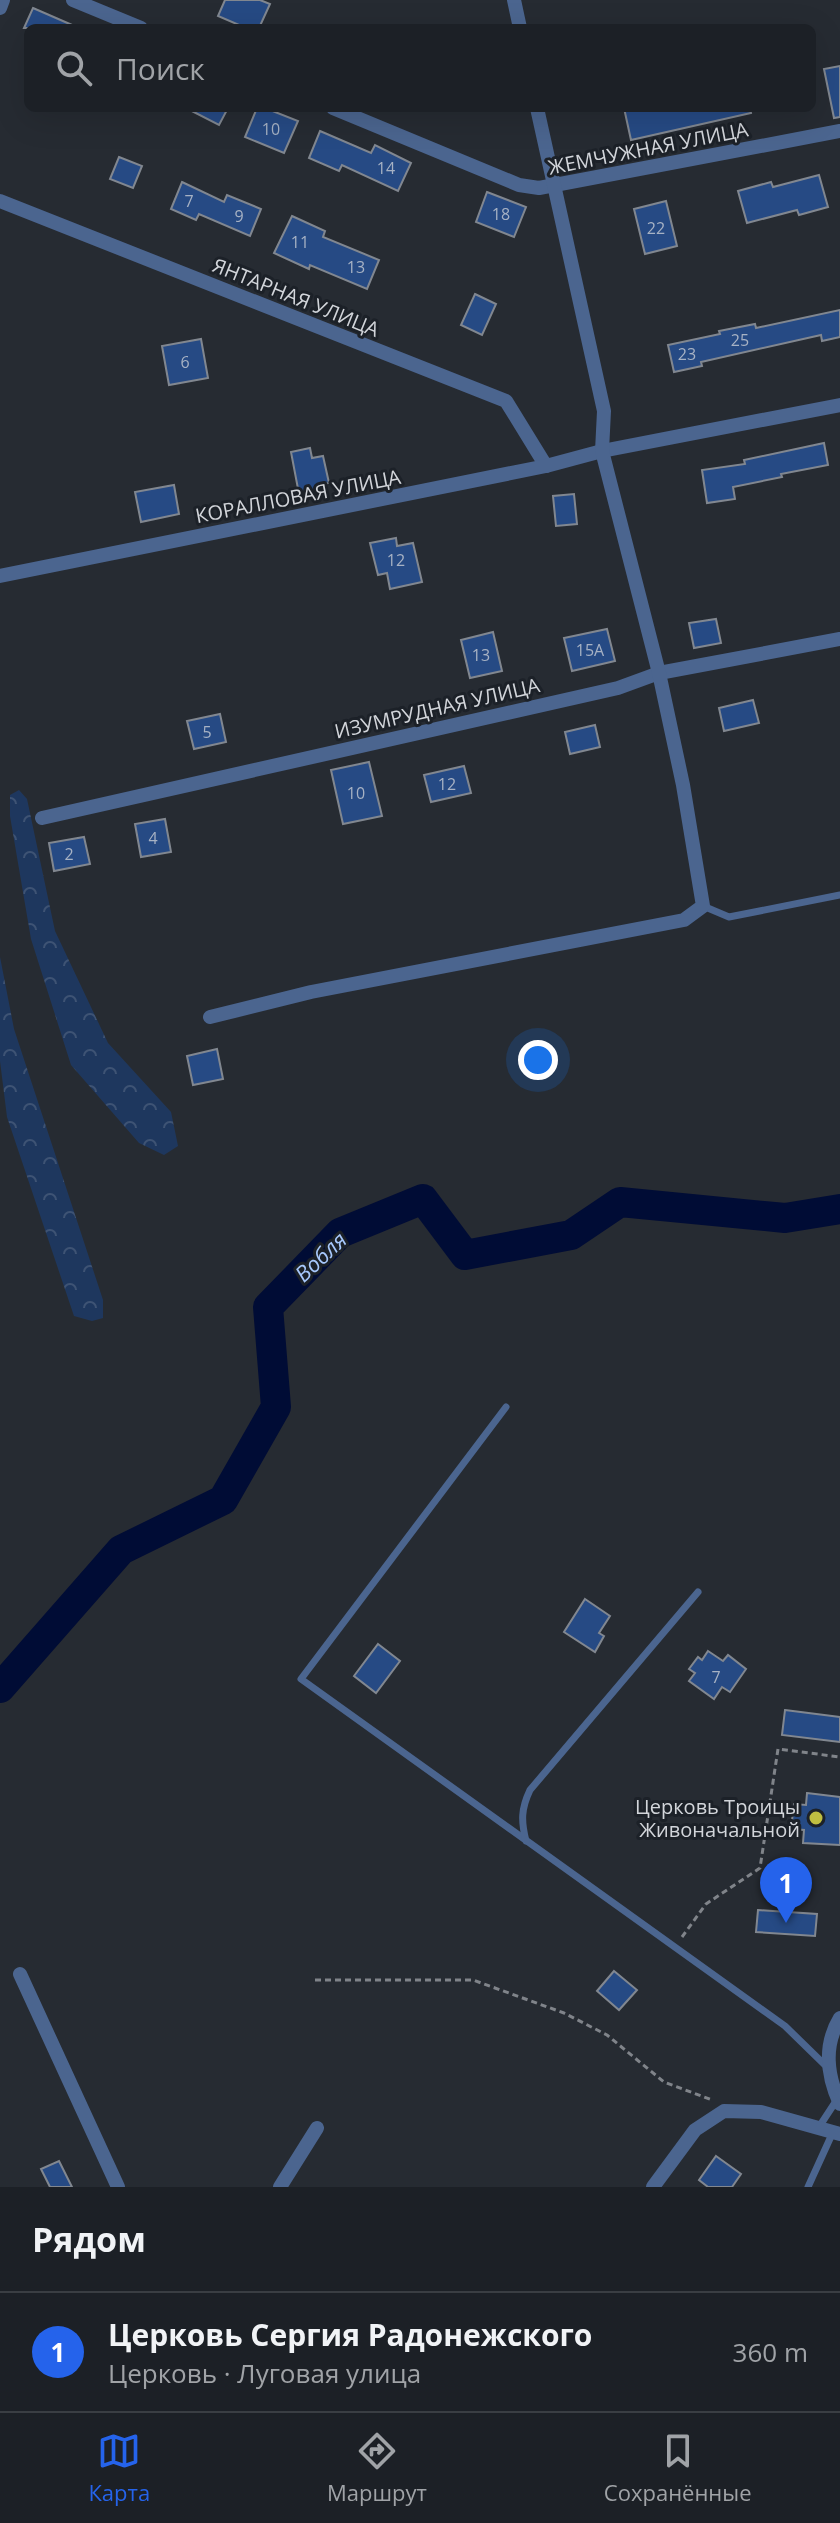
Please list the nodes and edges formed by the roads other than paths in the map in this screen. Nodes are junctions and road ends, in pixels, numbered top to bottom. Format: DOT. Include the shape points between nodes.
graph roads {
  1 [pos="3,0"];
  2 [pos="73,0"];
  3 [pos="514,0"];
  4 [pos="0,8"];
  5 [pos="131,24"];
  6 [pos="519,24"];
  7 [pos="343,112"];
  8 [pos="538,112"];
  9 [pos="840,131"];
  10 [pos="554,187"];
  11 [pos="0,201"];
  12 [pos="840,405"];
  13 [pos="602,451"];
  14 [pos="546,466"];
  15 [pos="0,576"];
  16 [pos="840,639"];
  17 [pos="659,673"];
  18 [pos="42,818"];
  19 [pos="840,895"];
  20 [pos="703,906"];
  21 [pos="210,1017"];
  22 [pos="506,1407"];
  23 [pos="698,1592"];
  24 [pos="526,1841"];
  25 [pos="20,1974"];
  26 [pos="840,2018"];
  27 [pos="828,2068"];
  28 [pos="839,2102"];
  29 [pos="317,2128"];
  30 [pos="830,2131"];
  31 [pos="118,2187"];
  32 [pos="280,2187"];
  33 [pos="653,2187"];
  34 [pos="808,2187"];
  1 -- 4 [label="street"];
  2 -- 5 [label="street"];
  3 -- 6 [label="street"];
  7 -- 10 [label="street, ЖЕМЧУЖНАЯ УЛИЦА" via="519,185"];
  8 -- 10 [label="street"];
  9 -- 10 [label="street, ЖЕМЧУЖНАЯ УЛИЦА"];
  10 -- 13 [label="street" via="604,411"];
  11 -- 14 [label="street, ЯНТАРНАЯ УЛИЦА" via="506,401"];
  12 -- 13 [label="street"];
  13 -- 14 [label="street, КОРАЛЛОВАЯ УЛИЦА"];
  13 -- 17 [label="street"];
  14 -- 15 [label="street, КОРАЛЛОВАЯ УЛИЦА"];
  16 -- 17 [label="street, ИЗУМРУДНАЯ УЛИЦА"];
  17 -- 18 [label="street, ИЗУМРУДНАЯ УЛИЦА" via="618,688"];
  17 -- 20 [label="street"];
  19 -- 20 [label="lane" via="729,917"];
  20 -- 21 [label="street" via="684,920 311,992"];
  22 -- 24 [label="lane" via="301,1679"];
  23 -- 24 [label="lane" via="530,1790 521,1822"];
  24 -- 27 [label="lane" via="785,2026"];
  25 -- 31 [label="street"];
  26 -- 27 [label="street" via="830,2034"];
  27 -- 28 [label="street"];
  28 -- 30 [label="lane"];
  29 -- 32 [label="street"];
  30 -- 33 [label="street" via="761,2112 724,2111 695,2130"];
  30 -- 34 [label="lane"];
}
